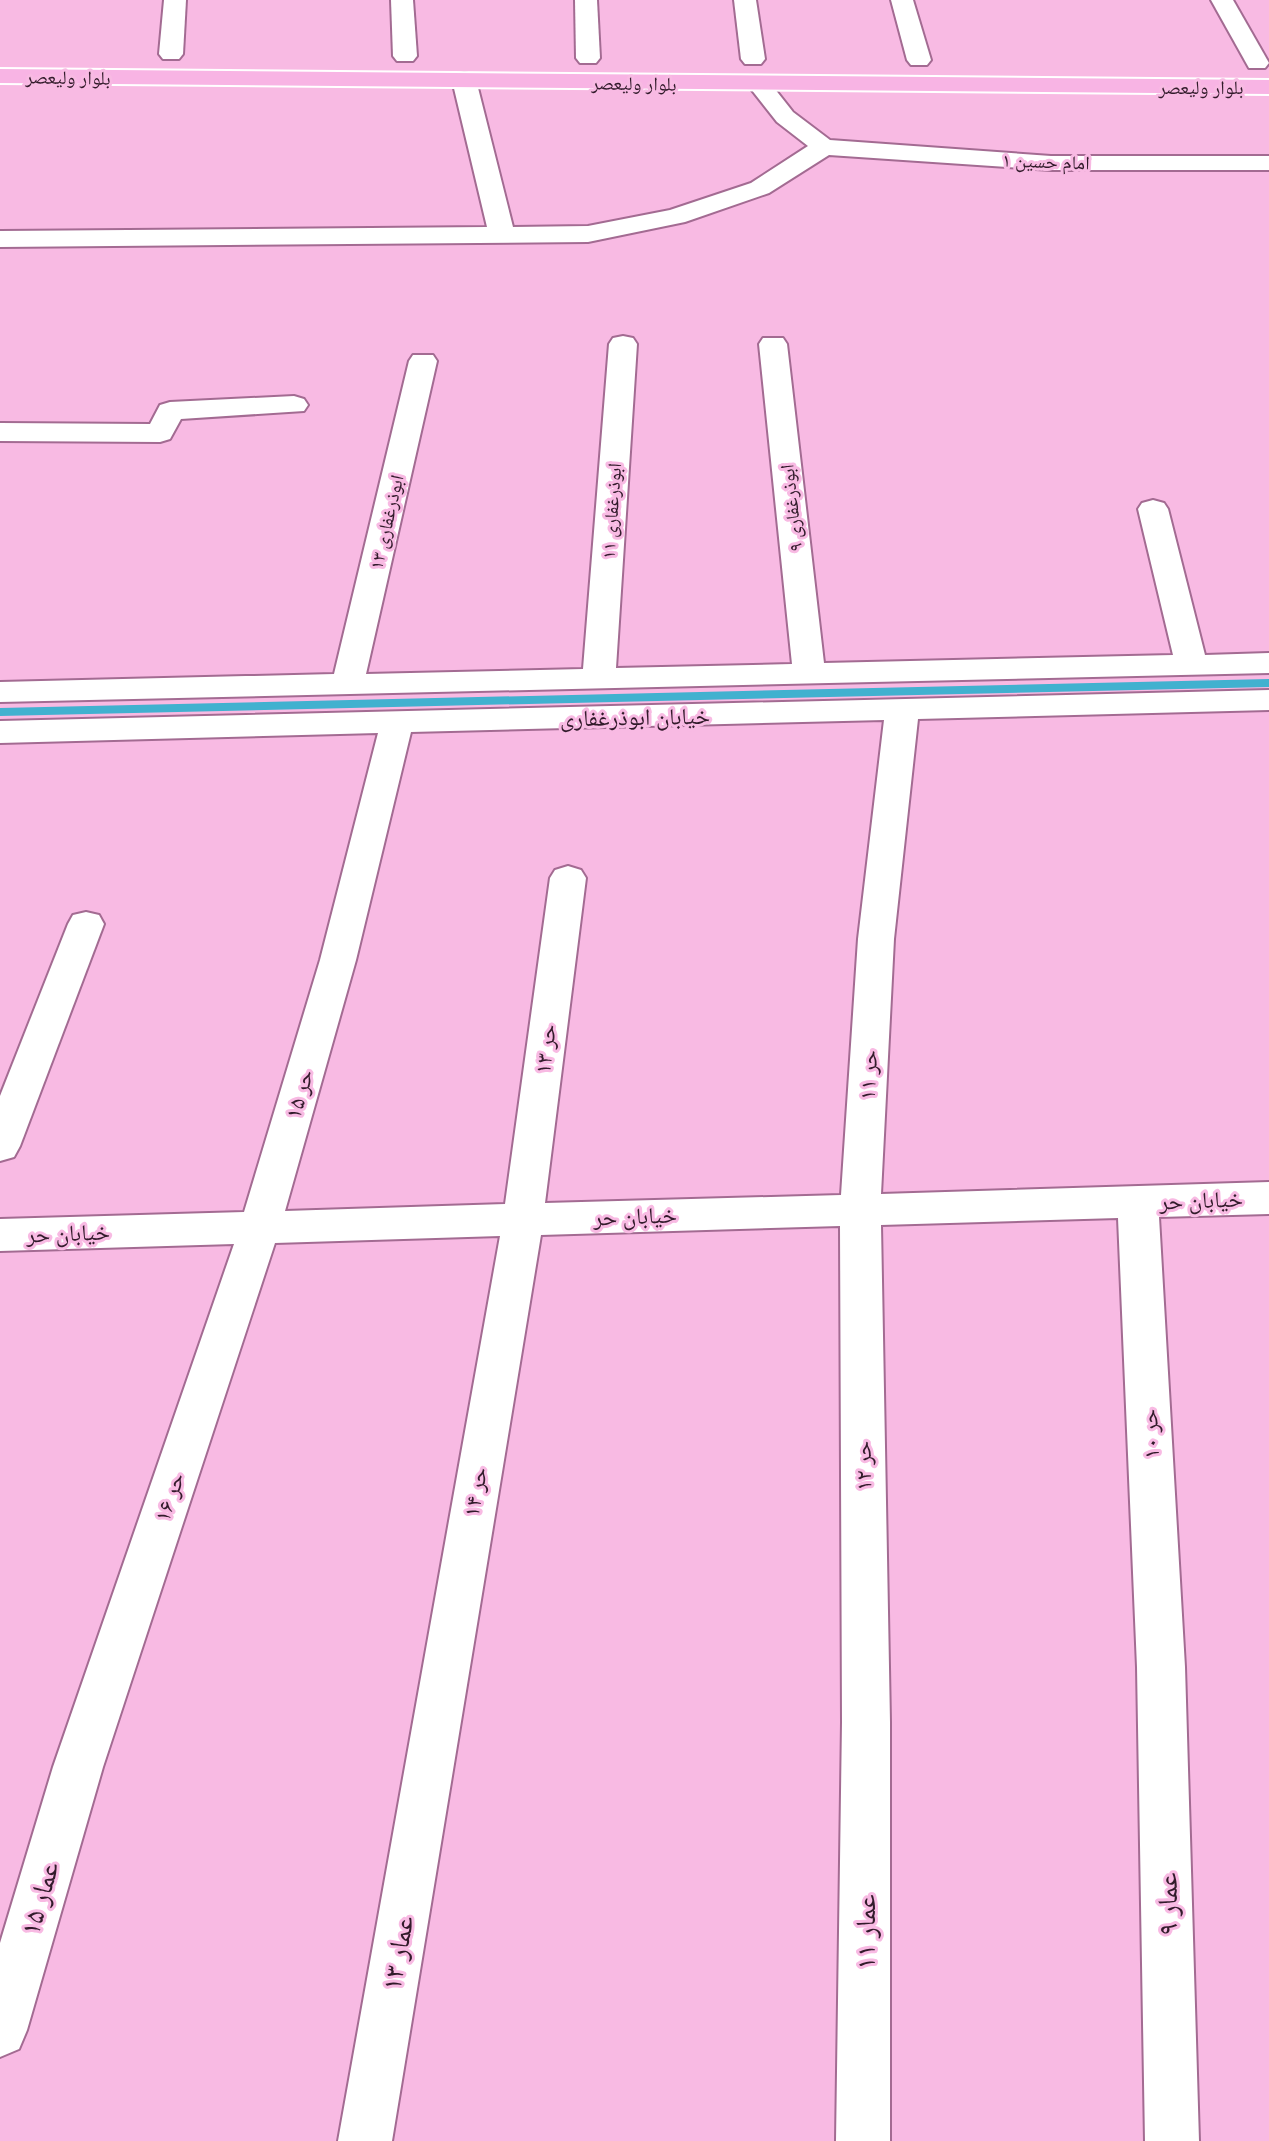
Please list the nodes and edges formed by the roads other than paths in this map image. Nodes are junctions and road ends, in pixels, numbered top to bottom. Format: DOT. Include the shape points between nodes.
graph roads {
  1 [pos="175,0"];
  2 [pos="402,0"];
  3 [pos="586,0"];
  4 [pos="745,0"];
  5 [pos="902,0"];
  6 [pos="1222,0"];
  7 [pos="145,54"];
  8 [pos="171,54"];
  9 [pos="198,54"];
  10 [pos="377,56"];
  11 [pos="405,56"];
  12 [pos="431,56"];
  13 [pos="562,57"];
  14 [pos="588,58"];
  15 [pos="616,58"];
  16 [pos="726,59"];
  17 [pos="753,59"];
  18 [pos="781,59"];
  19 [pos="891,60"];
  20 [pos="919,60"];
  21 [pos="946,61"];
  22 [pos="1230,63"];
  23 [pos="1263,63"];
  24 [pos="0,76"];
  25 [pos="464,80"];
  26 [pos="759,84"];
  27 [pos="1269,87"];
  28 [pos="824,147"];
  29 [pos="1269,163"];
  30 [pos="502,235"];
  31 [pos="0,239"];
  32 [pos="623,344"];
  33 [pos="773,344"];
  34 [pos="423,361"];
  35 [pos="294,405"];
  36 [pos="0,432"];
  37 [pos="1153,509"];
  38 [pos="1269,663"];
  39 [pos="1191,664"];
  40 [pos="809,672"];
  41 [pos="599,677"];
  42 [pos="348,683"];
  43 [pos="0,692"];
  44 [pos="1269,700"];
  45 [pos="192,707"];
  46 [pos="902,710"];
  47 [pos="397,722"];
  48 [pos="7,732"];
  49 [pos="0,764"];
  50 [pos="568,878"];
  51 [pos="86,924"];
  52 [pos="0,1146"];
  53 [pos="1269,1198"];
  54 [pos="1138,1202"];
  55 [pos="860,1210"];
  56 [pos="523,1220"];
  57 [pos="260,1227"];
  58 [pos="0,1235"];
  59 [pos="1161,1667"];
  60 [pos="866,1722"];
  61 [pos="429,1765"];
  62 [pos="78,1767"];
  63 [pos="0,2030"];
  64 [pos="365,2141"];
  65 [pos="863,2141"];
  66 [pos="1172,2141"];
  1 -- 8 [label="street"];
  2 -- 11 [label="street"];
  3 -- 14 [label="street"];
  4 -- 17 [label="street"];
  5 -- 20 [label="street"];
  6 -- 23 [label="street"];
  7 -- 8 [label="main road"];
  8 -- 9 [label="main road"];
  10 -- 11 [label="main road"];
  11 -- 12 [label="main road"];
  13 -- 14 [label="main road, بلوار ولیعصر"];
  14 -- 15 [label="main road, بلوار ولیعصر"];
  16 -- 17 [label="main road"];
  17 -- 18 [label="main road"];
  19 -- 20 [label="main road"];
  20 -- 21 [label="main road"];
  22 -- 23 [label="main road, بلوار ولیعصر"];
  24 -- 25 [label="main road, بلوار ولیعصر"];
  25 -- 26 [label="main road, بلوار ولیعصر"];
  25 -- 30 [label="street"];
  26 -- 27 [label="main road, بلوار ولیعصر"];
  26 -- 28 [label="street" via="785,117"];
  28 -- 29 [label="street, امام حسین ۱" via="1052,163"];
  28 -- 30 [label="street" via="760,188 676,217 587,234"];
  30 -- 31 [label="street"];
  32 -- 41 [label="street, ابوذرغفاری ۱۱"];
  33 -- 40 [label="street, ابوذرغفاری ۹"];
  34 -- 42 [label="street, ابوذرغفاری ۱۳"];
  35 -- 36 [label="street" via="170,411 160,433"];
  37 -- 39 [label="street"];
  38 -- 39 [label="street, خیابان ابوذرغفاری"];
  39 -- 40 [label="street, خیابان ابوذرغفاری"];
  40 -- 41 [label="street, خیابان ابوذرغفاری"];
  41 -- 42 [label="street, خیابان ابوذرغفاری"];
  42 -- 45 [label="street, خیابان ابوذرغفاری"];
  43 -- 45 [label="street, خیابان ابوذرغفاری"];
  44 -- 46 [label="street, خیابان ابوذرغفاری"];
  45 -- 47 [label="street, خیابان ابوذرغفاری"];
  45 -- 48 [label="street, خیابان ابوذرغفاری"];
  46 -- 47 [label="street, خیابان ابوذرغفاری"];
  46 -- 55 [label="street, حر ۱۱" via="876,939"];
  47 -- 57 [label="street, حر ۱۵" via="338,960"];
  48 -- 49 [label="street"];
  50 -- 56 [label="street, حر ۱۳"];
  51 -- 52 [label="street"];
  53 -- 54 [label="street, خیابان حر"];
  54 -- 55 [label="street, خیابان حر"];
  54 -- 59 [label="street, حر ۱۰"];
  55 -- 56 [label="street, خیابان حر"];
  55 -- 60 [label="street, حر ۱۲"];
  56 -- 57 [label="street, خیابان حر"];
  56 -- 61 [label="street, حر ۱۴"];
  57 -- 58 [label="street, خیابان حر"];
  57 -- 62 [label="street, حر ۱۶"];
  59 -- 66 [label="street, عمار ۹"];
  60 -- 65 [label="street, عمار ۱۱"];
  61 -- 64 [label="street, عمار ۱۳"];
  62 -- 63 [label="street, عمار ۱۵"];
}
